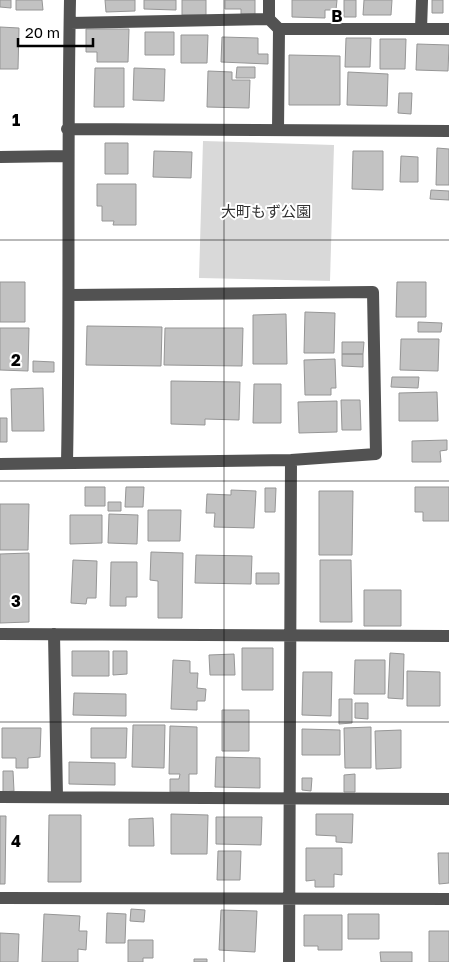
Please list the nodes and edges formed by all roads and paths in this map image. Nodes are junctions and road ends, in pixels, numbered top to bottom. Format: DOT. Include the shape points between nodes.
graph roads {
  1 [pos="70,0"];
  2 [pos="269,0"];
  3 [pos="422,0"];
  4 [pos="269,18"];
  5 [pos="70,23"];
  6 [pos="279,29"];
  7 [pos="421,29"];
  8 [pos="449,29"];
  9 [pos="68,128"];
  10 [pos="278,130"];
  11 [pos="449,131"];
  12 [pos="68,156"];
  13 [pos="0,157"];
  14 [pos="70,294"];
  15 [pos="291,460"];
  16 [pos="67,463"];
  17 [pos="0,464"];
  18 [pos="0,634"];
  19 [pos="54,634"];
  20 [pos="290,636"];
  21 [pos="449,636"];
  22 [pos="57,796"];
  23 [pos="0,797"];
  24 [pos="290,800"];
  25 [pos="449,800"];
  26 [pos="0,898"];
  27 [pos="290,898"];
  28 [pos="449,899"];
  29 [pos="289,962"];
  1 -- 5 [label="street"];
  2 -- 4 [label="street"];
  3 -- 7 [label="street"];
  4 -- 5 [label="street"];
  4 -- 6 [label="street"];
  5 -- 9 [label="street"];
  6 -- 7 [label="street"];
  6 -- 10 [label="street"];
  7 -- 8 [label="street"];
  9 -- 10 [label="street"];
  9 -- 12 [label="street"];
  10 -- 11 [label="street"];
  12 -- 13 [label="street"];
  12 -- 14 [label="street"];
  14 -- 15 [label="street" via="373,292 376,454"];
  14 -- 16 [label="street"];
  15 -- 16 [label="street"];
  15 -- 20 [label="street"];
  16 -- 17 [label="street"];
  18 -- 19 [label="street"];
  19 -- 20 [label="street"];
  19 -- 22 [label="street"];
  20 -- 21 [label="street"];
  20 -- 24 [label="street"];
  22 -- 23 [label="street"];
  22 -- 24 [label="street"];
  24 -- 25 [label="street"];
  24 -- 27 [label="street"];
  26 -- 27 [label="street"];
  27 -- 28 [label="street"];
  27 -- 29 [label="street"];
}
